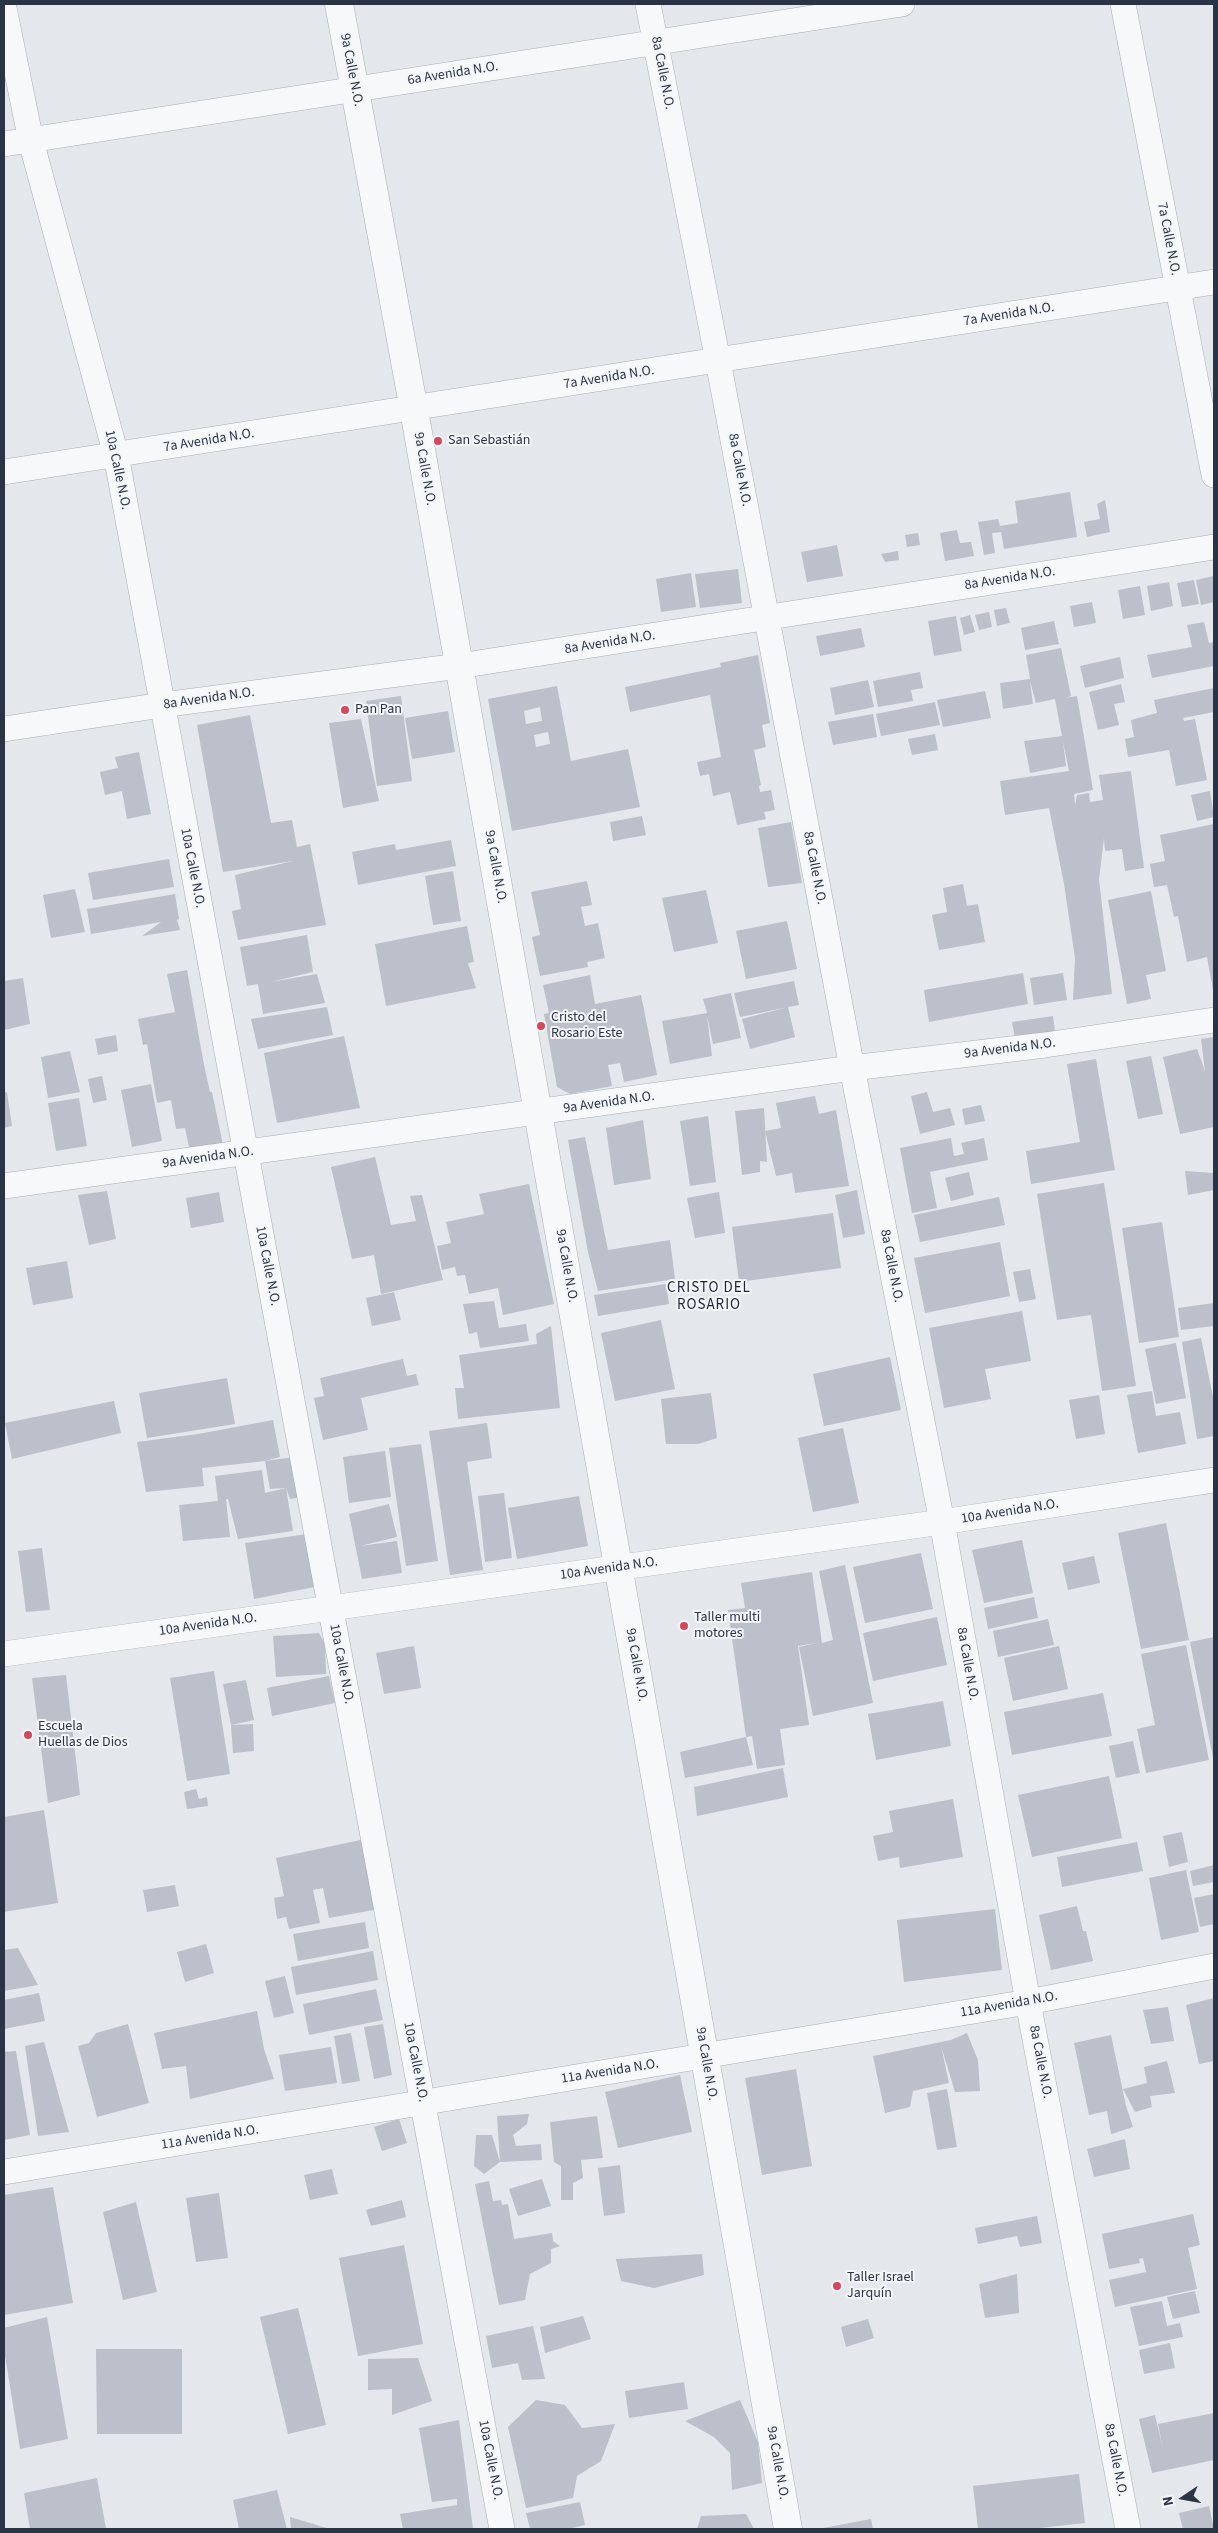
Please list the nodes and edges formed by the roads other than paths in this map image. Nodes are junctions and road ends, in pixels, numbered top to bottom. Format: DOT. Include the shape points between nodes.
graph roads {
  1 [pos="339,4"];
  2 [pos="648,4"];
  3 [pos="902,4"];
  4 [pos="1123,4"];
  5 [pos="4,8"];
  6 [pos="656,42"];
  7 [pos="355,90"];
  8 [pos="31,141"];
  9 [pos="4,144"];
  10 [pos="1214,282"];
  11 [pos="1178,288"];
  12 [pos="718,361"];
  13 [pos="414,410"];
  14 [pos="116,455"];
  15 [pos="4,472"];
  16 [pos="1214,475"];
  17 [pos="1214,547"];
  18 [pos="767,618"];
  19 [pos="459,666"];
  20 [pos="162,705"];
  21 [pos="4,730"];
  22 [pos="1214,1020"];
  23 [pos="852,1068"];
  24 [pos="539,1113"];
  25 [pos="246,1153"];
  26 [pos="4,1186"];
  27 [pos="1214,1480"];
  28 [pos="942,1522"];
  29 [pos="619,1568"];
  30 [pos="331,1608"];
  31 [pos="4,1654"];
  32 [pos="1214,1966"];
  33 [pos="1028,2002"];
  34 [pos="705,2056"];
  35 [pos="423,2102"];
  36 [pos="4,2172"];
  37 [pos="502,2529"];
  38 [pos="788,2529"];
  39 [pos="1128,2529"];
  1 -- 7 [label="street, 9a Calle N.O."];
  2 -- 6 [label="street, 8a Calle N.O."];
  3 -- 6 [label="street, 6a Avenida N.O."];
  4 -- 11 [label="street, 7a Calle N.O."];
  5 -- 8 [label="street, 10a Calle N.O."];
  6 -- 7 [label="street, 6a Avenida N.O."];
  6 -- 12 [label="street, 8a Calle N.O."];
  7 -- 8 [label="street, 6a Avenida N.O."];
  7 -- 13 [label="street, 9a Calle N.O."];
  8 -- 9 [label="street, 6a Avenida N.O."];
  8 -- 14 [label="street, 10a Calle N.O."];
  10 -- 11 [label="street, 7a Avenida N.O."];
  11 -- 12 [label="street, 7a Avenida N.O."];
  11 -- 16 [label="street, 7a Calle N.O."];
  12 -- 13 [label="street, 7a Avenida N.O."];
  12 -- 18 [label="street, 8a Calle N.O."];
  13 -- 14 [label="street, 7a Avenida N.O."];
  13 -- 19 [label="street, 9a Calle N.O."];
  14 -- 15 [label="street, 7a Avenida N.O."];
  14 -- 20 [label="street, 10a Calle N.O."];
  17 -- 18 [label="street, 8a Avenida N.O."];
  18 -- 19 [label="street, 8a Avenida N.O."];
  18 -- 23 [label="street, 8a Calle N.O."];
  19 -- 20 [label="street, 8a Avenida N.O."];
  19 -- 24 [label="street, 9a Calle N.O."];
  20 -- 21 [label="street, 8a Avenida N.O."];
  20 -- 25 [label="street, 10a Calle N.O."];
  22 -- 23 [label="street, 9a Avenida N.O." via="1045,1045"];
  23 -- 24 [label="street, 9a Avenida N.O."];
  23 -- 28 [label="street, 8a Calle N.O."];
  24 -- 25 [label="street, 9a Avenida N.O."];
  24 -- 29 [label="street, 9a Calle N.O."];
  25 -- 26 [label="street, 9a Avenida N.O."];
  25 -- 30 [label="street, 10a Calle N.O."];
  27 -- 28 [label="street, 10a Avenida N.O."];
  28 -- 29 [label="street, 10a Avenida N.O."];
  28 -- 33 [label="street, 8a Calle N.O."];
  29 -- 30 [label="street, 10a Avenida N.O."];
  29 -- 34 [label="street, 9a Calle N.O."];
  30 -- 31 [label="street, 10a Avenida N.O."];
  30 -- 35 [label="street, 10a Calle N.O."];
  32 -- 33 [label="street, 11a Avenida N.O."];
  33 -- 34 [label="street, 11a Avenida N.O."];
  33 -- 39 [label="street, 8a Calle N.O."];
  34 -- 35 [label="street, 11a Avenida N.O."];
  34 -- 38 [label="street, 9a Calle N.O."];
  35 -- 36 [label="street, 11a Avenida N.O."];
  35 -- 37 [label="street, 10a Calle N.O."];
}
